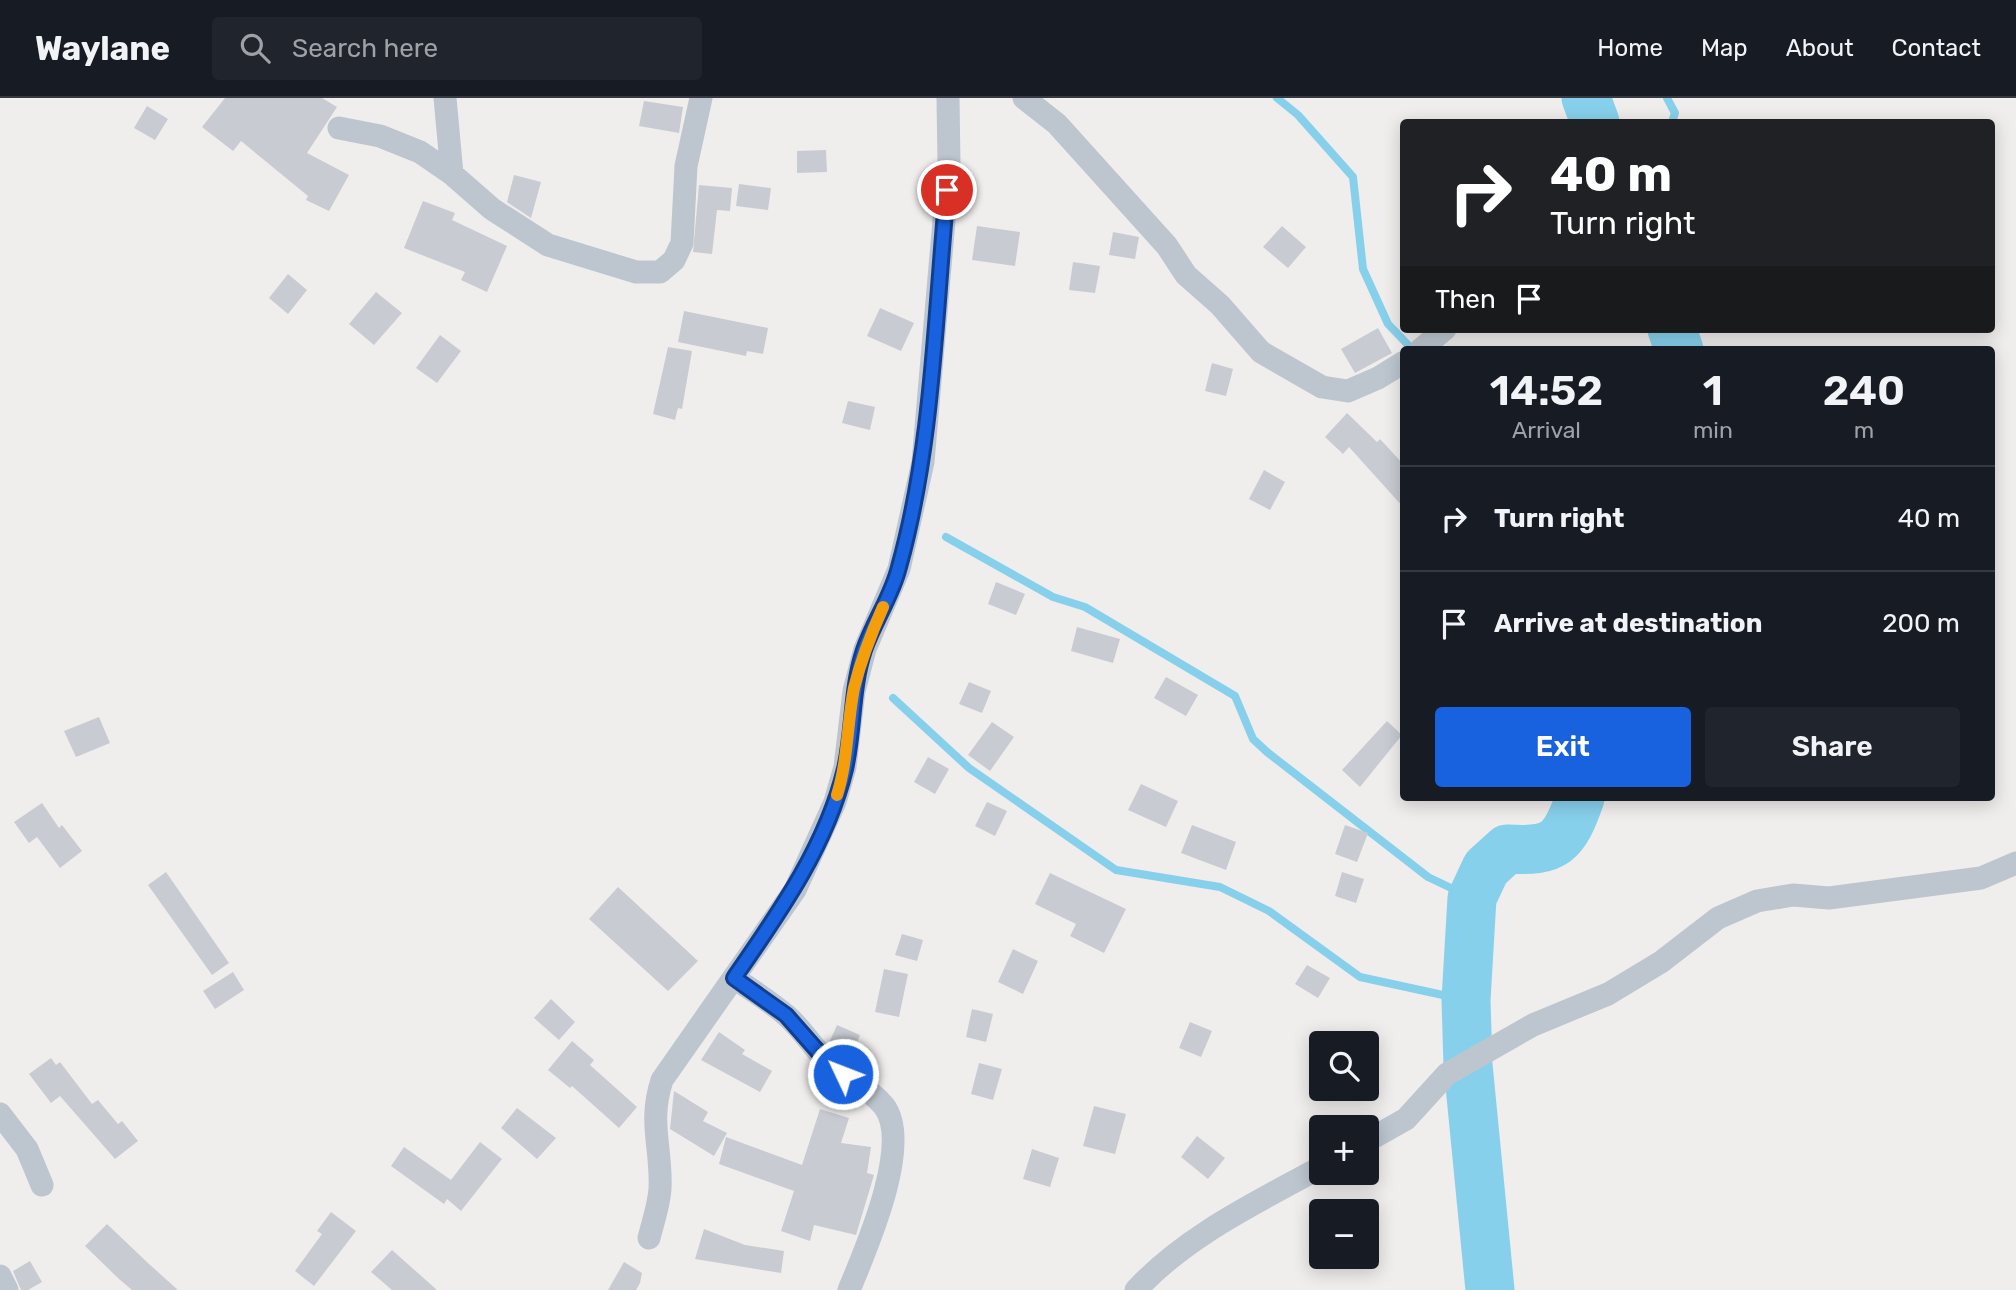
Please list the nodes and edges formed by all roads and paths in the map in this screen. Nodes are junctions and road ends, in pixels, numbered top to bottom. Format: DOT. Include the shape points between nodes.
graph roads {
  1 [pos="445,98"];
  2 [pos="701,98"];
  3 [pos="948,98"];
  4 [pos="1024,98"];
  5 [pos="339,128"];
  6 [pos="452,174"];
  7 [pos="1440,333"];
  8 [pos="1425,346"];
  9 [pos="1400,364"];
  10 [pos="2016,863"];
  11 [pos="734,978"];
  12 [pos="0,1114"];
  13 [pos="1379,1134"];
  14 [pos="1309,1174"];
  15 [pos="42,1185"];
  16 [pos="649,1238"];
  17 [pos="0,1276"];
  18 [pos="7,1290"];
  19 [pos="849,1290"];
  20 [pos="1136,1290"];
  1 -- 6 [label="street"];
  2 -- 6 [label="street" via="686,166 682,243 674,260 660,272 636,272 548,245 492,209"];
  3 -- 11 [label="street" via="949,163 923,462 899,569 864,649 835,802 795,890"];
  4 -- 9 [label="street" via="1057,124 1167,246 1186,275 1262,352 1322,387 1348,391"];
  5 -- 6 [label="street" via="380,136 420,152"];
  7 -- 8 [label="street"];
  10 -- 13 [label="street" via="1981,878 1829,898 1793,895 1747,905 1718,918 1661,962 1608,994 1533,1025 1447,1074 1406,1119"];
  11 -- 16 [label="street" via="662,1080 655,1101 660,1191"];
  11 -- 19 [label="street" via="786,1015 822,1056 868,1089 886,1109 893,1132 892,1156 872,1235"];
  12 -- 15 [label="street" via="27,1149"];
  14 -- 20 [label="street" via="1201,1234"];
  17 -- 18 [label="street"];
}
